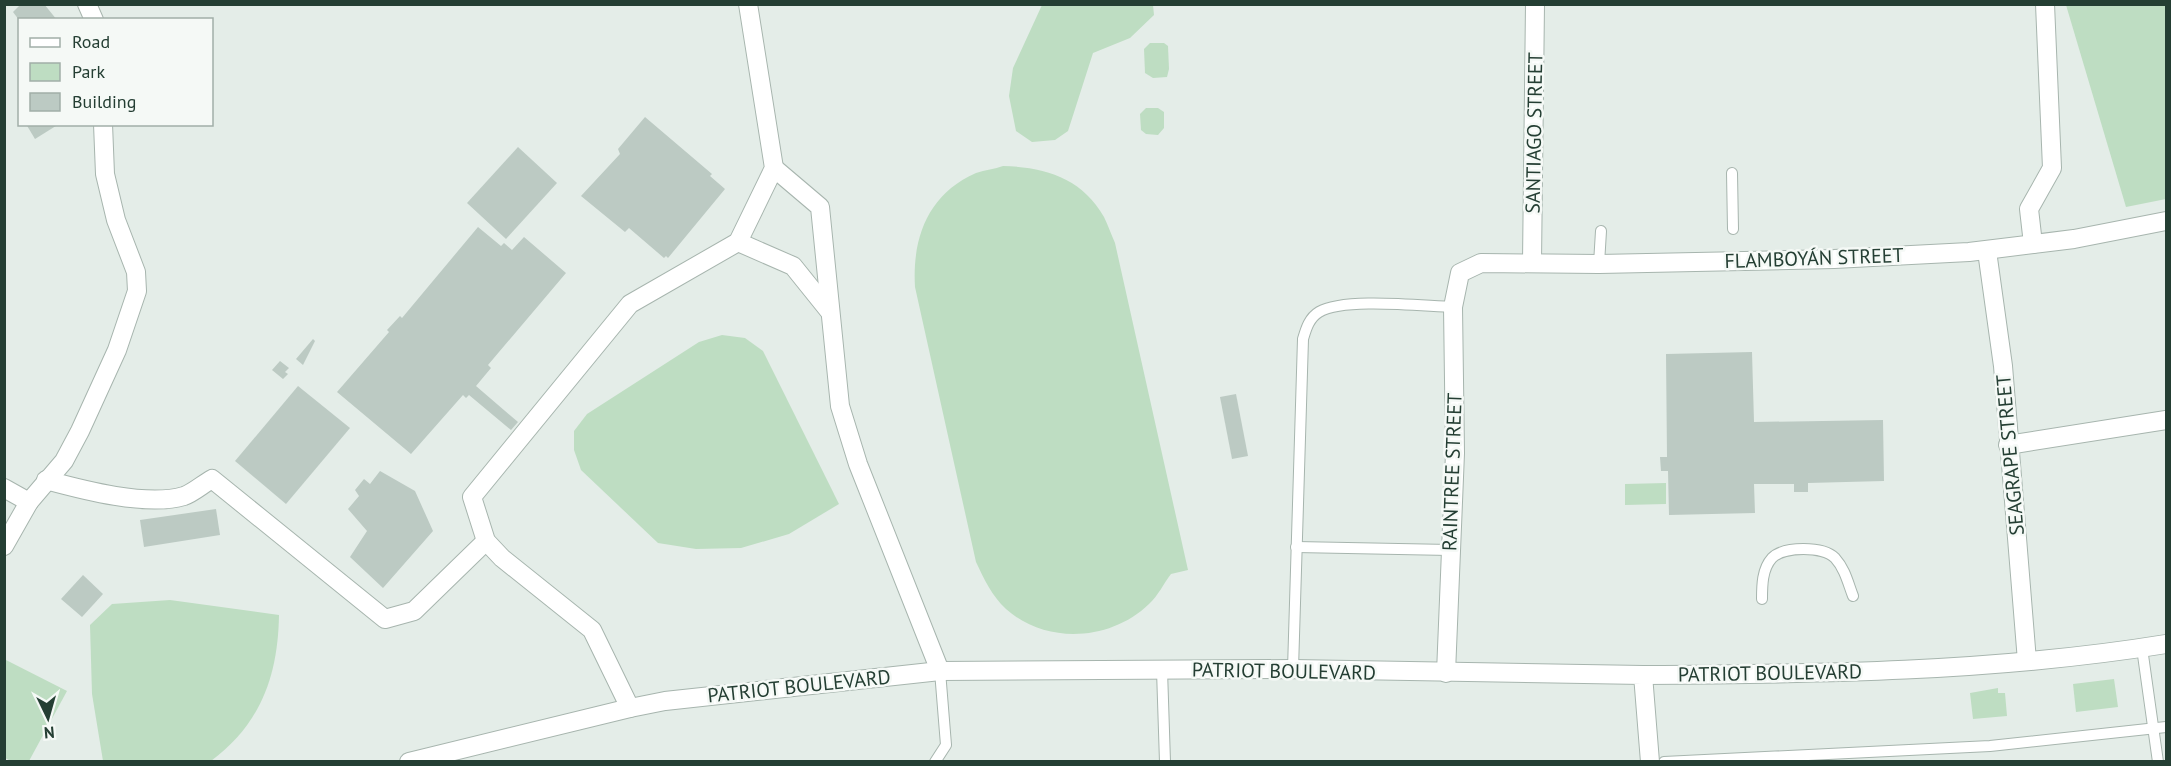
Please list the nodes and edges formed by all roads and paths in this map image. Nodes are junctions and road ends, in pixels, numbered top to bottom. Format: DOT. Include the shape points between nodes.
graph roads {
  1 [pos="87,4"];
  2 [pos="748,4"];
  3 [pos="1535,4"];
  4 [pos="2045,4"];
  5 [pos="93,18"];
  6 [pos="103,126"];
  7 [pos="774,168"];
  8 [pos="1732,173"];
  9 [pos="2166,221"];
  10 [pos="1733,229"];
  11 [pos="1601,231"];
  12 [pos="738,242"];
  13 [pos="2033,244"];
  14 [pos="1987,251"];
  15 [pos="1532,262"];
  16 [pos="1599,264"];
  17 [pos="1460,273"];
  18 [pos="1453,307"];
  19 [pos="830,312"];
  20 [pos="2166,420"];
  21 [pos="2008,445"];
  22 [pos="46,480"];
  23 [pos="4,488"];
  24 [pos="29,502"];
  25 [pos="486,541"];
  26 [pos="4,546"];
  27 [pos="1296,547"];
  28 [pos="1450,550"];
  29 [pos="1853,596"];
  30 [pos="1762,599"];
  31 [pos="2166,644"];
  32 [pos="2142,648"];
  33 [pos="2027,661"];
  34 [pos="1293,669"];
  35 [pos="1162,670"];
  36 [pos="939,671"];
  37 [pos="1446,673"];
  38 [pos="1643,675"];
  39 [pos="630,708"];
  40 [pos="2166,728"];
  41 [pos="2153,730"];
  42 [pos="409,762"];
  43 [pos="935,762"];
  44 [pos="1165,762"];
  45 [pos="1650,762"];
  46 [pos="1664,762"];
  47 [pos="2158,762"];
  1 -- 5 [label="street"];
  2 -- 7 [label="street"];
  3 -- 15 [label="street, SANTIAGO STREET"];
  4 -- 13 [label="street" via="2052,168 2029,209"];
  6 -- 22 [label="street" via="105,174 116,220 136,272 137,291 117,350 80,431 64,461"];
  7 -- 12 [label="street"];
  7 -- 19 [label="street" via="820,207"];
  8 -- 10 [label="lane"];
  9 -- 13 [label="street, FLAMBOYÁN STREET"];
  11 -- 16 [label="lane"];
  12 -- 19 [label="street" via="793,266"];
  12 -- 25 [label="street" via="630,304 472,497"];
  13 -- 14 [label="street, FLAMBOYÁN STREET"];
  14 -- 16 [label="street, FLAMBOYÁN STREET"];
  14 -- 21 [label="street, SEAGRAPE STREET"];
  15 -- 16 [label="street, FLAMBOYÁN STREET"];
  15 -- 17 [label="street, FLAMBOYÁN STREET" via="1480,263"];
  17 -- 18 [label="street, RAINTREE STREET"];
  18 -- 27 [label="lane" via="1346,305 1317,313 1308,324 1302,339"];
  18 -- 28 [label="street, RAINTREE STREET" via="1455,413"];
  19 -- 36 [label="street" via="840,406 858,465"];
  20 -- 21 [label="street"];
  21 -- 33 [label="street, SEAGRAPE STREET"];
  22 -- 24 [label="street"];
  22 -- 25 [label="street" via="89,491 156,500 185,496 212,479 385,619 414,611"];
  23 -- 24 [label="street"];
  24 -- 26 [label="street"];
  25 -- 39 [label="street" via="592,630"];
  27 -- 28 [label="lane"];
  27 -- 34 [label="lane"];
  28 -- 37 [label="street, RAINTREE STREET"];
  29 -- 30 [label="lane" via="1846,573 1833,556 1802,549 1773,558 1765,571"];
  31 -- 32 [label="street, PATRIOT BOULEVARD"];
  32 -- 33 [label="street, PATRIOT BOULEVARD"];
  32 -- 41 [label="lane"];
  33 -- 38 [label="street, PATRIOT BOULEVARD" via="1805,674"];
  34 -- 35 [label="street, PATRIOT BOULEVARD"];
  34 -- 37 [label="street, PATRIOT BOULEVARD"];
  35 -- 36 [label="street, PATRIOT BOULEVARD"];
  35 -- 44 [label="lane"];
  36 -- 39 [label="street, PATRIOT BOULEVARD"];
  36 -- 43 [label="lane" via="946,745"];
  37 -- 38 [label="street, PATRIOT BOULEVARD"];
  38 -- 45 [label="street"];
  39 -- 42 [label="street, PATRIOT BOULEVARD"];
  40 -- 41 [label="lane"];
  41 -- 46 [label="lane" via="1990,746"];
  41 -- 47 [label="lane"];
}
